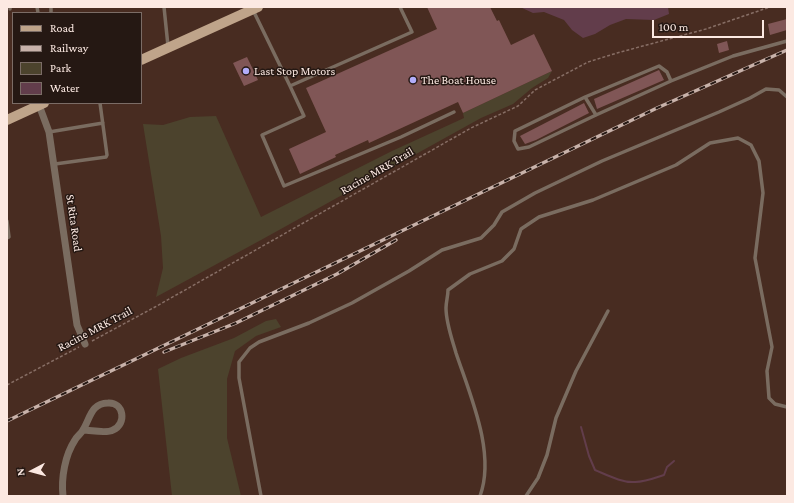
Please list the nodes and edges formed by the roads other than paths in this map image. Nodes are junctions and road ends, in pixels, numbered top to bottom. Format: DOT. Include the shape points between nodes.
graph roads {
  1 [pos="164,7"];
  2 [pos="400,7"];
  3 [pos="255,8"];
  4 [pos="787,41"];
  5 [pos="168,47"];
  6 [pos="142,60"];
  7 [pos="671,81"];
  8 [pos="290,86"];
  9 [pos="585,97"];
  10 [pos="787,97"];
  11 [pos="41,104"];
  12 [pos="100,104"];
  13 [pos="454,112"];
  14 [pos="596,115"];
  15 [pos="7,120"];
  16 [pos="103,123"];
  17 [pos="49,132"];
  18 [pos="55,164"];
  19 [pos="7,221"];
  20 [pos="7,238"];
  21 [pos="608,311"];
  22 [pos="85,344"];
  23 [pos="787,407"];
  24 [pos="83,430"];
  25 [pos="63,496"];
  26 [pos="261,496"];
  27 [pos="480,496"];
  28 [pos="526,496"];
  1 -- 5 [label="lane"];
  2 -- 8 [label="lane" via="412,32"];
  3 -- 5 [label="main road"];
  3 -- 8 [label="lane"];
  4 -- 7 [label="lane" via="733,56"];
  5 -- 6 [label="main road"];
  7 -- 9 [label="lane" via="668,72 659,66"];
  7 -- 14 [label="lane"];
  8 -- 13 [label="lane" via="304,116 262,135 284,186"];
  9 -- 14 [label="lane"];
  9 -- 14 [label="lane" via="515,131 514,141 518,149 529,147"];
  10 -- 26 [label="lane" via="779,90 766,89 719,112 595,164 502,212 481,238 442,250 352,303 250,348 239,362 239,378"];
  11 -- 15 [label="main road"];
  11 -- 17 [label="street, St Rita Road"];
  12 -- 16 [label="lane"];
  16 -- 17 [label="lane"];
  16 -- 18 [label="lane" via="106,157"];
  17 -- 18 [label="street, St Rita Road"];
  18 -- 22 [label="street, St Rita Road" via="77,325"];
  19 -- 20 [label="lane"];
  21 -- 28 [label="lane" via="576,371 556,418 547,455 538,478"];
  23 -- 27 [label="lane" via="775,404 769,398 767,371 772,347 755,258 763,193 759,161 751,145 738,138 710,143 676,165 593,200 540,217 521,229 514,249 502,262 470,274 448,290 446,308 451,336 483,438 486,458 484,485"];
  24 -- 24 [label="street" via="114,430 120,425 122,411 109,402 102,404 90,414"];
  24 -- 25 [label="street" via="75,440 65,465"];
}
